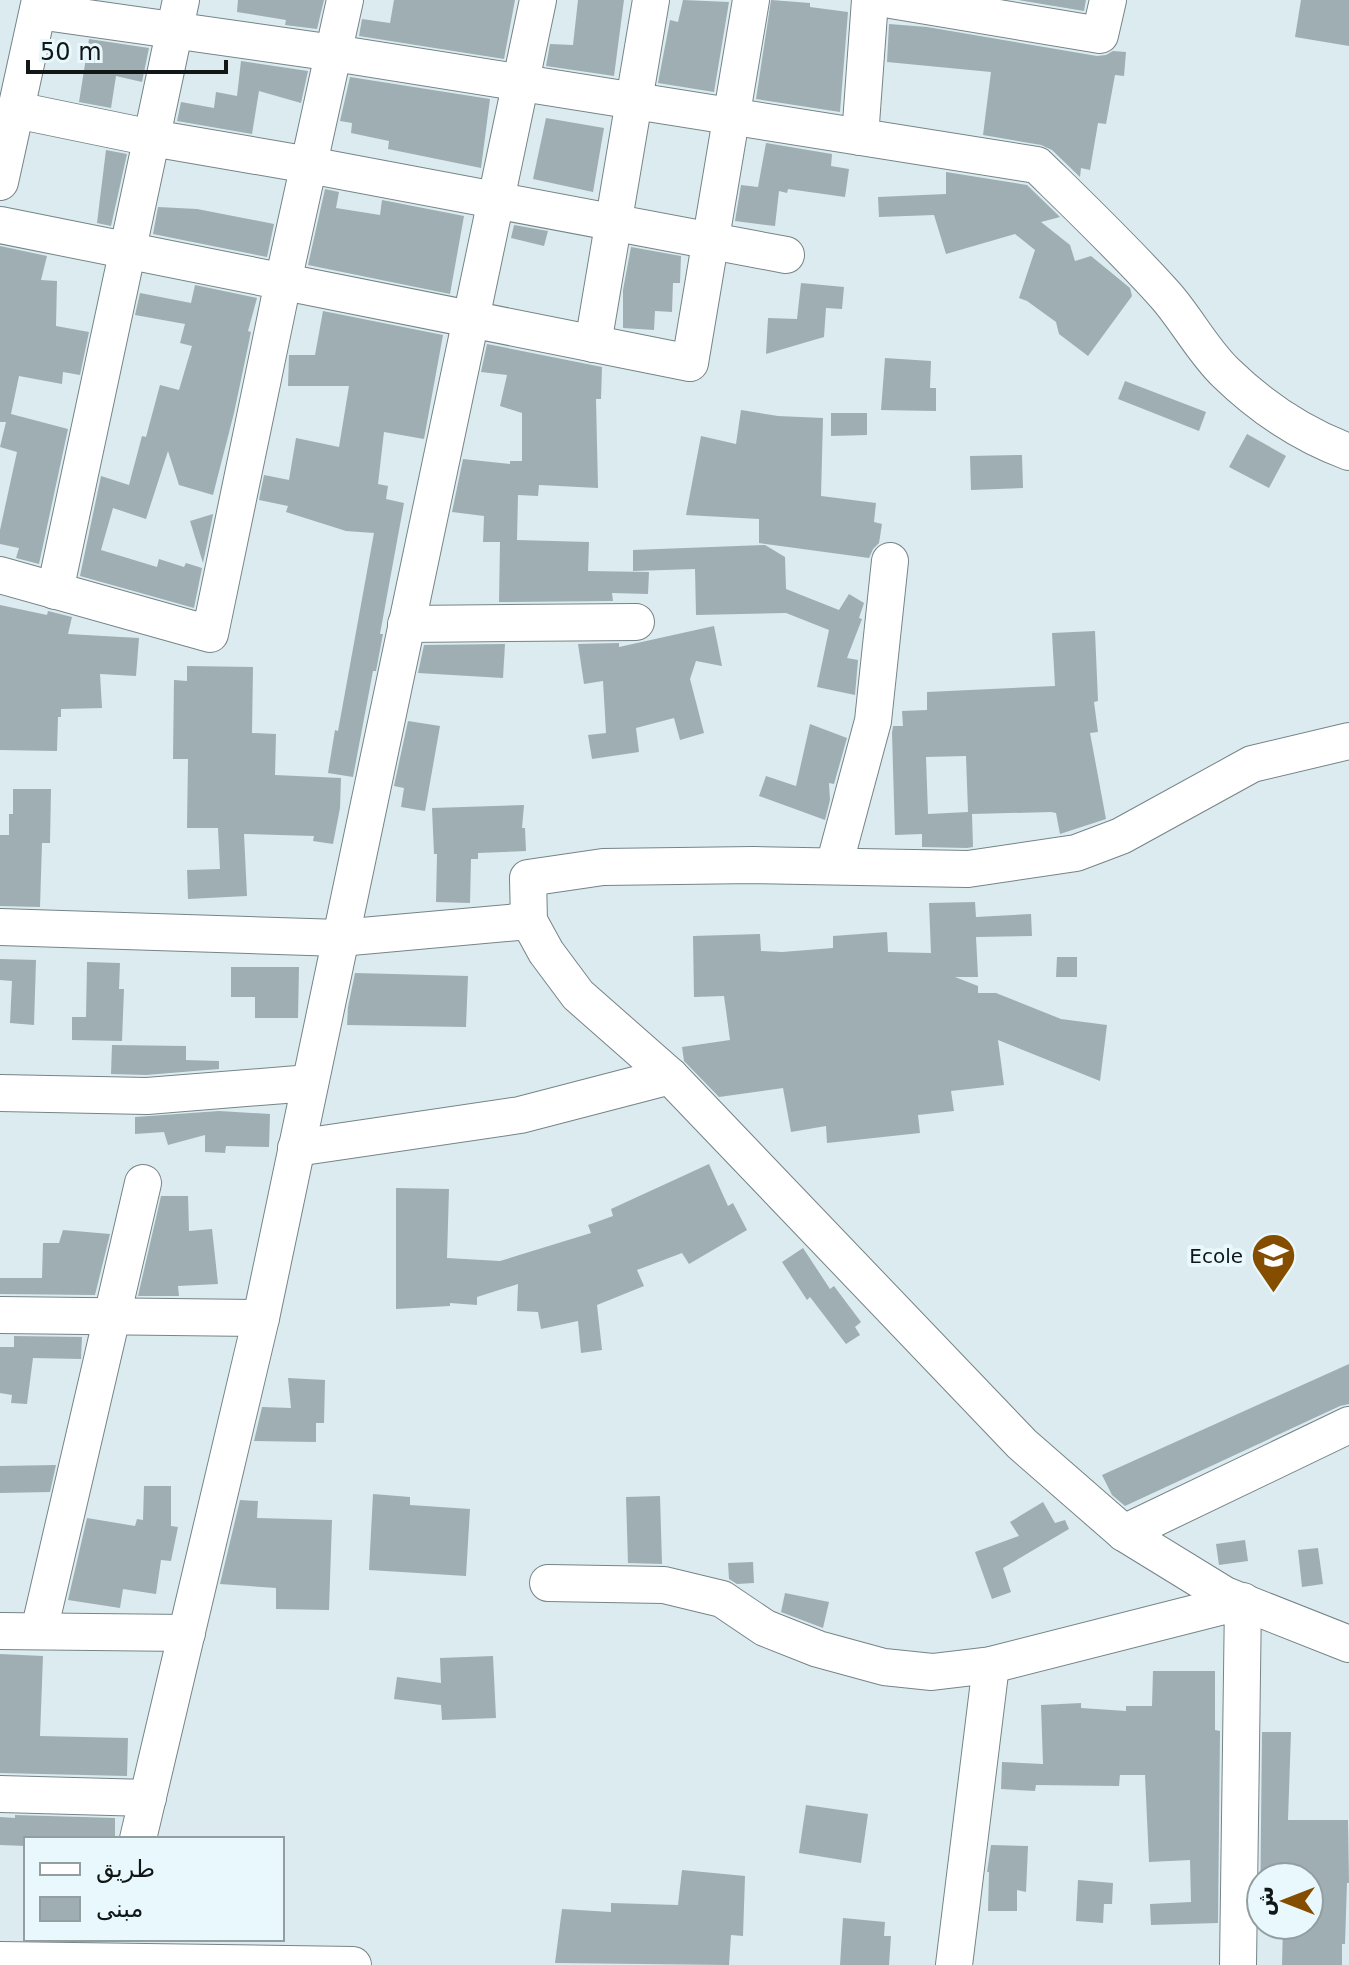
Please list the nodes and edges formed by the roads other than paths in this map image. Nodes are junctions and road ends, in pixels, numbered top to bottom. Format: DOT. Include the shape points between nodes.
graph roads {
  1 [pos="345,0"];
  2 [pos="538,0"];
  3 [pos="651,0"];
  4 [pos="751,0"];
  5 [pos="870,0"];
  6 [pos="891,0"];
  7 [pos="1108,0"];
  8 [pos="39,6"];
  9 [pos="979,7"];
  10 [pos="178,15"];
  11 [pos="334,53"];
  12 [pos="520,83"];
  13 [pos="634,101"];
  14 [pos="16,110"];
  15 [pos="731,116"];
  16 [pos="860,137"];
  17 [pos="152,138"];
  18 [pos="309,165"];
  19 [pos="0,182"];
  20 [pos="496,200"];
  21 [pos="614,222"];
  22 [pos="0,225"];
  23 [pos="711,240"];
  24 [pos="128,251"];
  25 [pos="786,255"];
  26 [pos="283,282"];
  27 [pos="470,319"];
  28 [pos="593,344"];
  29 [pos="1349,452"];
  30 [pos="890,561"];
  31 [pos="0,575"];
  32 [pos="55,591"];
  33 [pos="636,622"];
  34 [pos="406,624"];
  35 [pos="1349,741"];
  36 [pos="834,866"];
  37 [pos="529,921"];
  38 [pos="0,927"];
  39 [pos="340,938"];
  40 [pos="670,1076"];
  41 [pos="310,1083"];
  42 [pos="0,1093"];
  43 [pos="296,1148"];
  44 [pos="143,1183"];
  45 [pos="0,1315"];
  46 [pos="110,1316"];
  47 [pos="261,1318"];
  48 [pos="1349,1425"];
  49 [pos="1124,1533"];
  50 [pos="548,1583"];
  51 [pos="1243,1601"];
  52 [pos="0,1631"];
  53 [pos="39,1631"];
  54 [pos="187,1633"];
  55 [pos="1349,1644"];
  56 [pos="991,1665"];
  57 [pos="0,1794"];
  58 [pos="148,1798"];
  59 [pos="138,1837"];
  60 [pos="111,1955"];
  61 [pos="0,1960"];
  62 [pos="353,1965"];
  63 [pos="954,1965"];
  64 [pos="1238,1965"];
  1 -- 11 [label="street"];
  2 -- 12 [label="street"];
  3 -- 13 [label="street"];
  4 -- 15 [label="street"];
  5 -- 16 [label="street"];
  6 -- 9 [label="street"];
  7 -- 9 [label="street" via="1100,35"];
  8 -- 10 [label="street"];
  8 -- 14 [label="street"];
  10 -- 11 [label="street"];
  10 -- 17 [label="street"];
  11 -- 12 [label="street"];
  11 -- 18 [label="street"];
  12 -- 13 [label="street"];
  12 -- 20 [label="street"];
  13 -- 15 [label="street"];
  13 -- 21 [label="street"];
  14 -- 17 [label="street"];
  14 -- 19 [label="street"];
  15 -- 16 [label="street"];
  15 -- 23 [label="street"];
  16 -- 29 [label="street" via="1037,165 1169,299 1225,372 1279,418"];
  17 -- 18 [label="street"];
  17 -- 24 [label="street"];
  18 -- 20 [label="street"];
  18 -- 26 [label="street"];
  20 -- 21 [label="street"];
  20 -- 27 [label="street"];
  21 -- 23 [label="street"];
  21 -- 28 [label="street"];
  22 -- 24 [label="street"];
  23 -- 25 [label="street"];
  23 -- 28 [label="street" via="690,363"];
  24 -- 26 [label="street"];
  24 -- 32 [label="street"];
  26 -- 27 [label="street"];
  26 -- 32 [label="street" via="210,634"];
  27 -- 28 [label="street"];
  27 -- 34 [label="street"];
  30 -- 36 [label="street" via="873,721"];
  31 -- 32 [label="street"];
  33 -- 34 [label="street"];
  34 -- 39 [label="street"];
  35 -- 36 [label="street" via="1252,764 1121,836 1076,853 968,869"];
  36 -- 37 [label="street" via="603,867 528,878"];
  37 -- 39 [label="street"];
  37 -- 40 [label="street" via="578,995"];
  38 -- 39 [label="street"];
  39 -- 41 [label="street"];
  40 -- 43 [label="street" via="520,1115"];
  40 -- 49 [label="street" via="1022,1444"];
  41 -- 42 [label="street" via="147,1096"];
  41 -- 43 [label="street"];
  43 -- 47 [label="street"];
  44 -- 46 [label="street"];
  45 -- 46 [label="street"];
  46 -- 47 [label="street"];
  46 -- 53 [label="street"];
  47 -- 54 [label="street"];
  48 -- 49 [label="street"];
  49 -- 51 [label="street"];
  50 -- 56 [label="street" via="664,1585 722,1599 765,1628 884,1667 932,1672"];
  51 -- 55 [label="street"];
  51 -- 56 [label="street"];
  51 -- 64 [label="street"];
  52 -- 53 [label="street"];
  53 -- 54 [label="street"];
  54 -- 58 [label="street"];
  56 -- 63 [label="street"];
  57 -- 58 [label="street"];
  58 -- 59 [label="street"];
  60 -- 61 [label="street"];
  60 -- 62 [label="street"];
}
